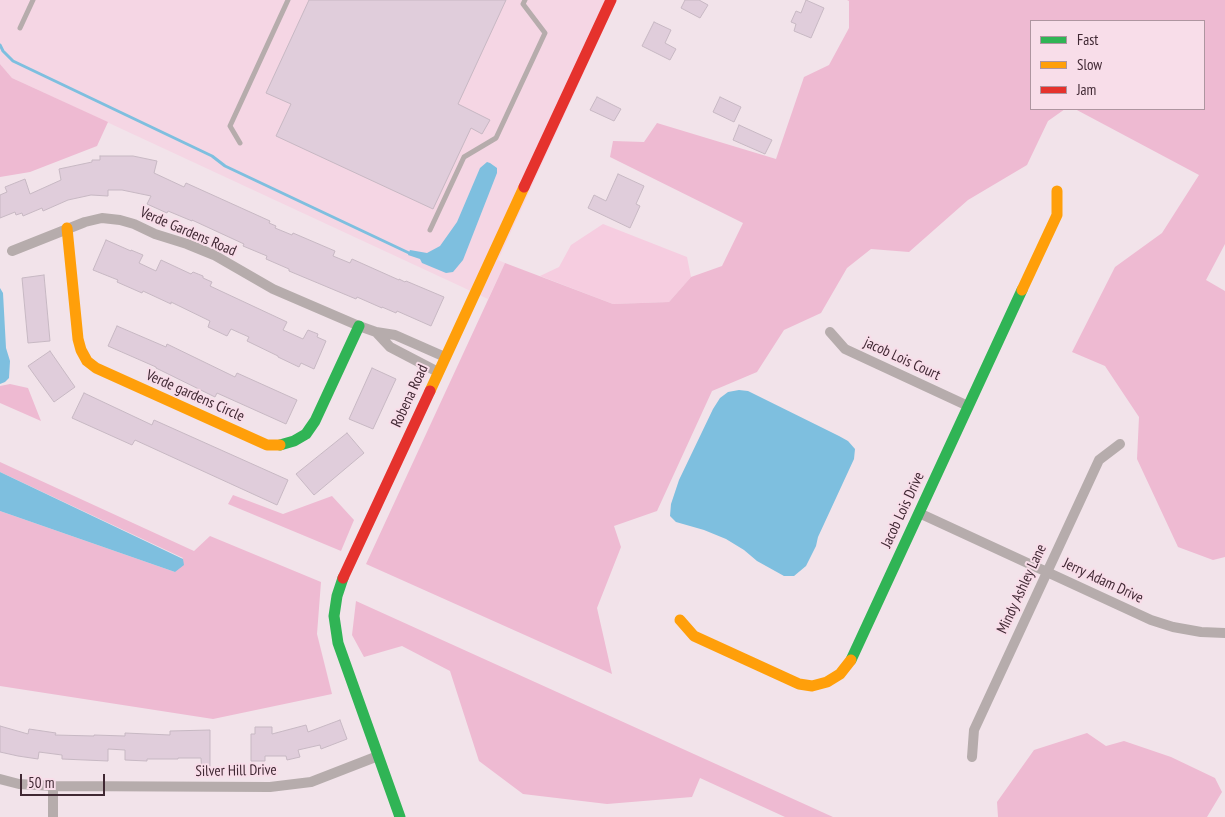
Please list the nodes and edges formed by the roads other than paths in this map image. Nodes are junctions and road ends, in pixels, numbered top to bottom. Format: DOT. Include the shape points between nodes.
graph roads {
  1 [pos="33,0"];
  2 [pos="288,0"];
  3 [pos="525,0"];
  4 [pos="611,0"];
  5 [pos="20,28"];
  6 [pos="240,143"];
  7 [pos="1056,191"];
  8 [pos="66,228"];
  9 [pos="430,230"];
  10 [pos="12,250"];
  11 [pos="359,326"];
  12 [pos="376,332"];
  13 [pos="830,332"];
  14 [pos="445,356"];
  15 [pos="438,372"];
  16 [pos="968,406"];
  17 [pos="1120,444"];
  18 [pos="919,513"];
  19 [pos="1047,572"];
  20 [pos="680,620"];
  21 [pos="1225,633"];
  22 [pos="378,756"];
  23 [pos="972,757"];
  24 [pos="0,779"];
  25 [pos="53,786"];
  26 [pos="53,817"];
  27 [pos="400,817"];
  1 -- 5 [label="lane"];
  2 -- 6 [label="lane" via="230,126"];
  3 -- 9 [label="lane" via="523,4 545,33 496,138 464,157"];
  4 -- 14 [label="street, Robena Road"];
  7 -- 16 [label="street, Jacob Lois Drive" via="1057,215"];
  8 -- 10 [label="street, Verde Gardens Road"];
  8 -- 11 [label="street, Verde Gardens Road" via="102,218 134,224 214,255 273,289"];
  8 -- 11 [label="street, Verde gardens Circle" via="78,339 88,361 96,368 267,445 281,445 306,434"];
  11 -- 12 [label="street, Verde Gardens Road"];
  12 -- 14 [label="street, Verde Gardens Road" via="395,335"];
  12 -- 15 [label="street, Verde Gardens Road" via="390,347"];
  13 -- 16 [label="street, jacob Lois Court" via="844,349"];
  14 -- 15 [label="street, Robena Road"];
  15 -- 22 [label="street, Robena Road" via="337,596 334,616 338,643"];
  16 -- 18 [label="street, Jacob Lois Drive"];
  17 -- 19 [label="street, Mindy Ashley Lane" via="1099,460"];
  18 -- 19 [label="street, Jerry Adam Drive"];
  18 -- 20 [label="street, Jacob Lois Drive" via="850,662 827,682 812,686 799,684 694,636"];
  19 -- 21 [label="street, Jerry Adam Drive" via="1151,620 1201,632"];
  19 -- 23 [label="street, Mindy Ashley Lane" via="974,730"];
  22 -- 25 [label="street, Silver Hill Drive" via="311,782 270,787"];
  22 -- 27 [label="street, Robena Road"];
  24 -- 25 [label="street, Silver Hill Drive"];
  25 -- 26 [label="street"];
}
